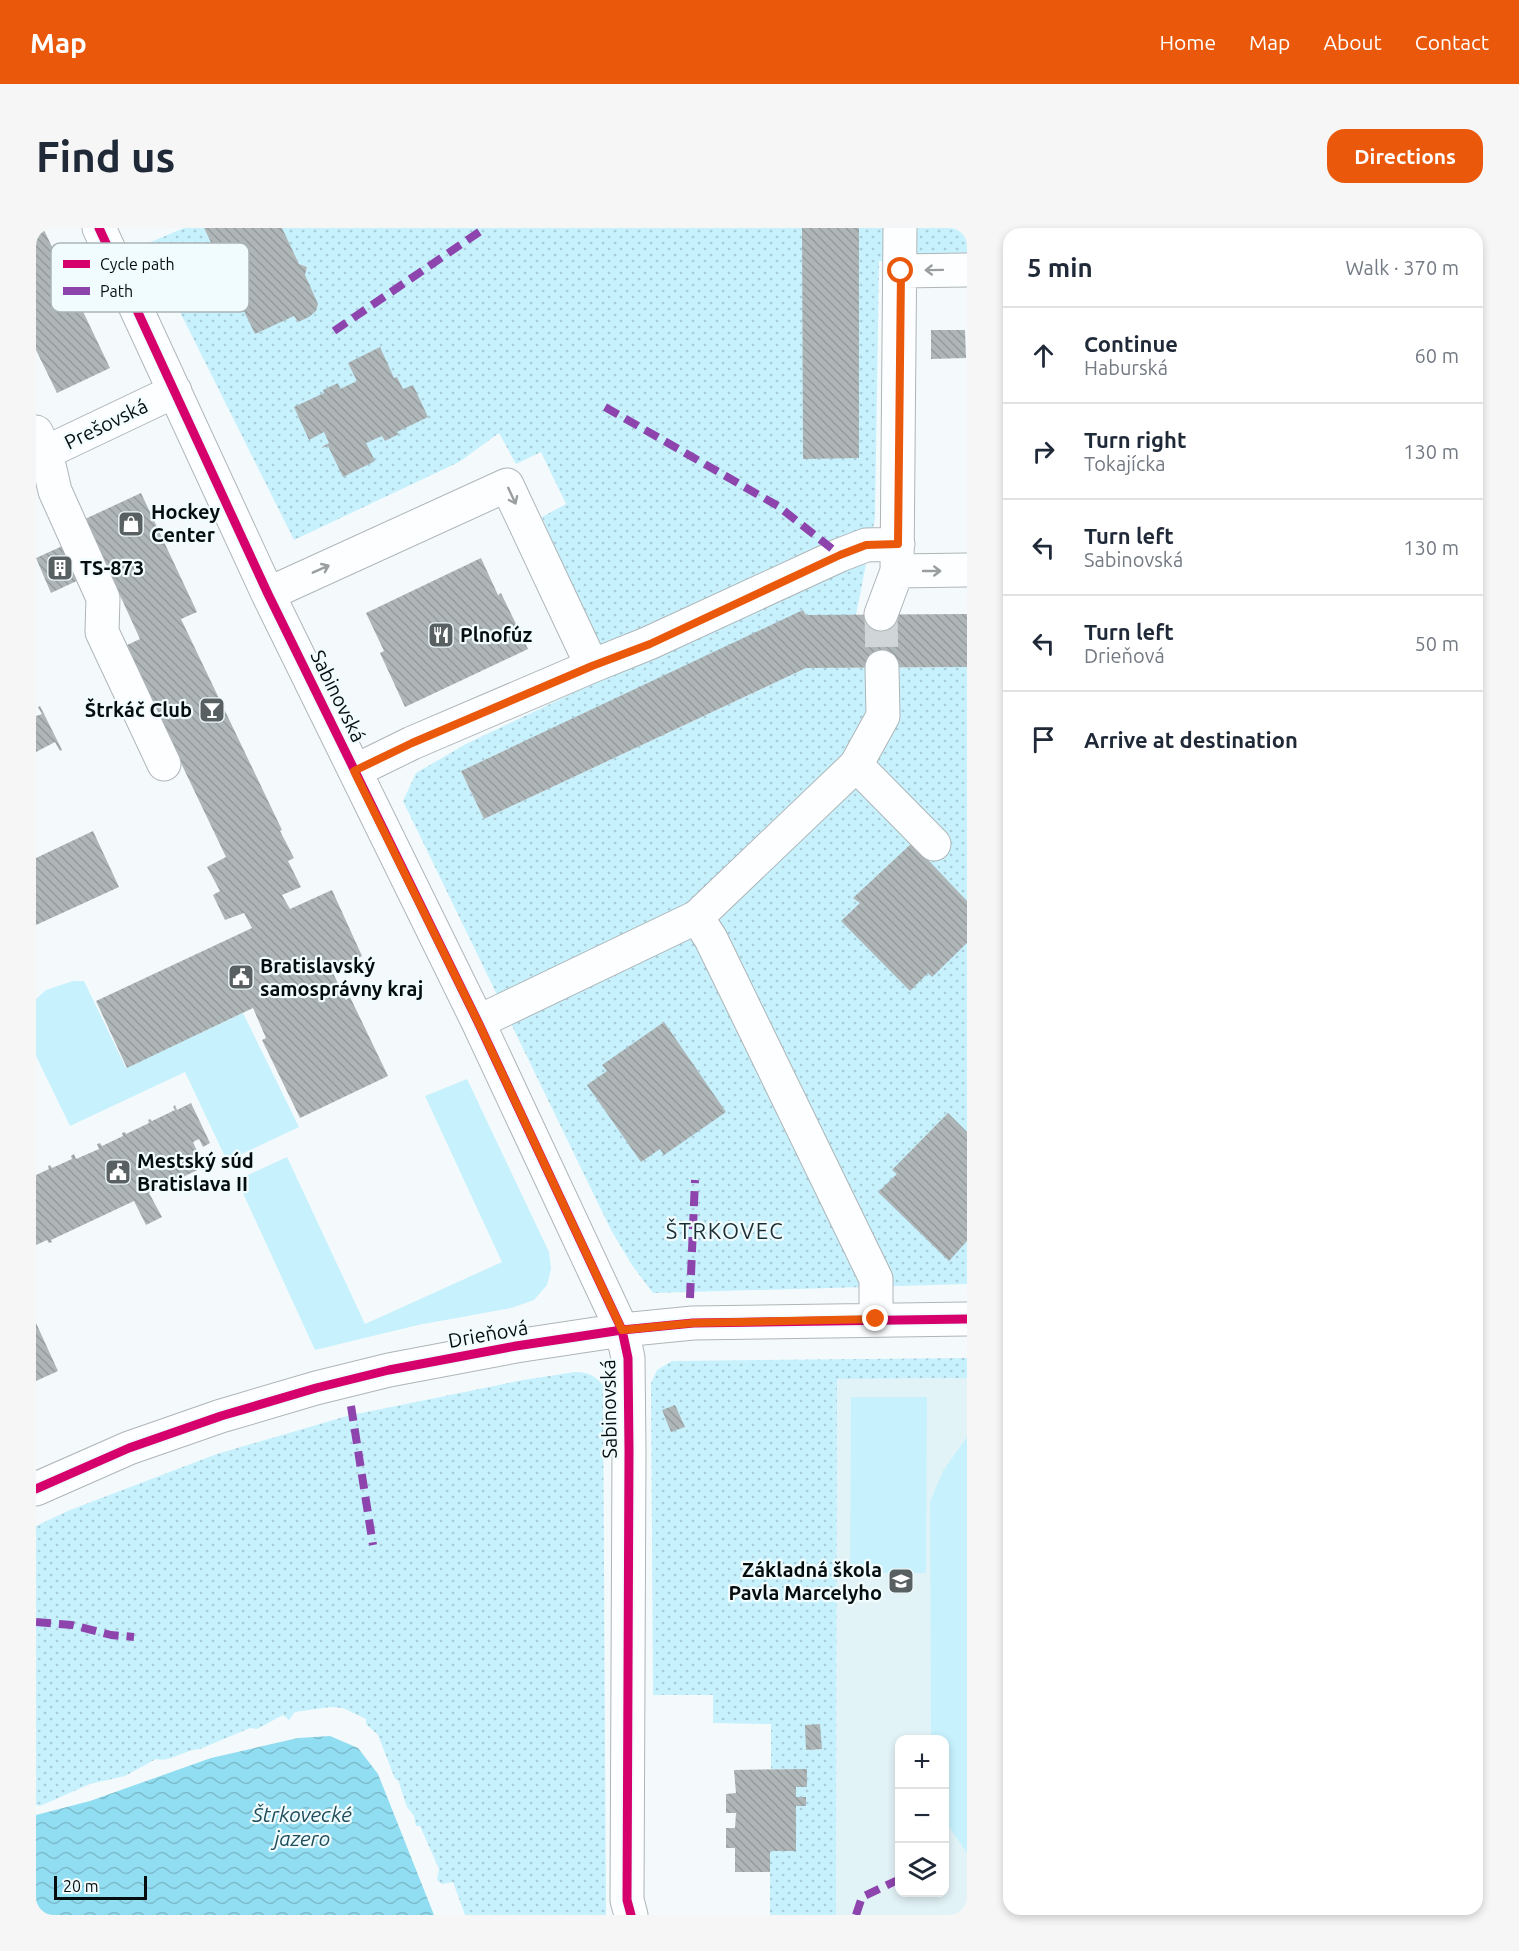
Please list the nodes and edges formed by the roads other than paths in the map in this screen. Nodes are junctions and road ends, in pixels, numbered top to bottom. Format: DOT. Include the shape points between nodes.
graph roads {
  1 [pos="99,228"];
  2 [pos="900,228"];
  3 [pos="106,243"];
  4 [pos="967,270"];
  5 [pos="901,271"];
  6 [pos="138,312"];
  7 [pos="175,391"];
  8 [pos="39,447"];
  9 [pos="897,558"];
  10 [pos="967,570"];
  11 [pos="268,594"];
  12 [pos="881,614"];
  13 [pos="592,666"];
  14 [pos="882,667"];
  15 [pos="164,764"];
  16 [pos="856,765"];
  17 [pos="354,771"];
  18 [pos="934,844"];
  19 [pos="697,917"];
  20 [pos="478,1022"];
  21 [pos="876,1319"];
  22 [pos="967,1319"];
  23 [pos="622,1330"];
  24 [pos="36,1489"];
  25 [pos="631,1915"];
  1 -- 3 [label="street, Sabinovská"];
  2 -- 5 [label="street"];
  4 -- 5 [label="street, one-way"];
  5 -- 9 [label="street"];
  6 -- 7 [label="street, Sabinovská"];
  7 -- 8 [label="street, Prešovská"];
  7 -- 11 [label="street, Sabinovská"];
  8 -- 15 [label="street" via="103,598 102,632"];
  9 -- 10 [label="street, one-way"];
  9 -- 12 [label="street"];
  9 -- 13 [label="street" via="866,545 650,644"];
  11 -- 13 [label="street, one-way" via="507,485"];
  11 -- 17 [label="street, Sabinovská"];
  13 -- 17 [label="street"];
  14 -- 16 [label="street" via="884,716"];
  16 -- 18 [label="street"];
  16 -- 19 [label="street"];
  17 -- 20 [label="street, Sabinovská"];
  19 -- 20 [label="street"];
  19 -- 21 [label="street" via="876,1279"];
  20 -- 23 [label="street, Sabinovská"];
  21 -- 22 [label="street, Drieňová"];
  21 -- 23 [label="street, Drieňová" via="693,1323"];
  23 -- 24 [label="street, Drieňová" via="389,1370 316,1388 129,1448"];
  23 -- 25 [label="street, Sabinovská" via="628,1358 627,1900"];
}
